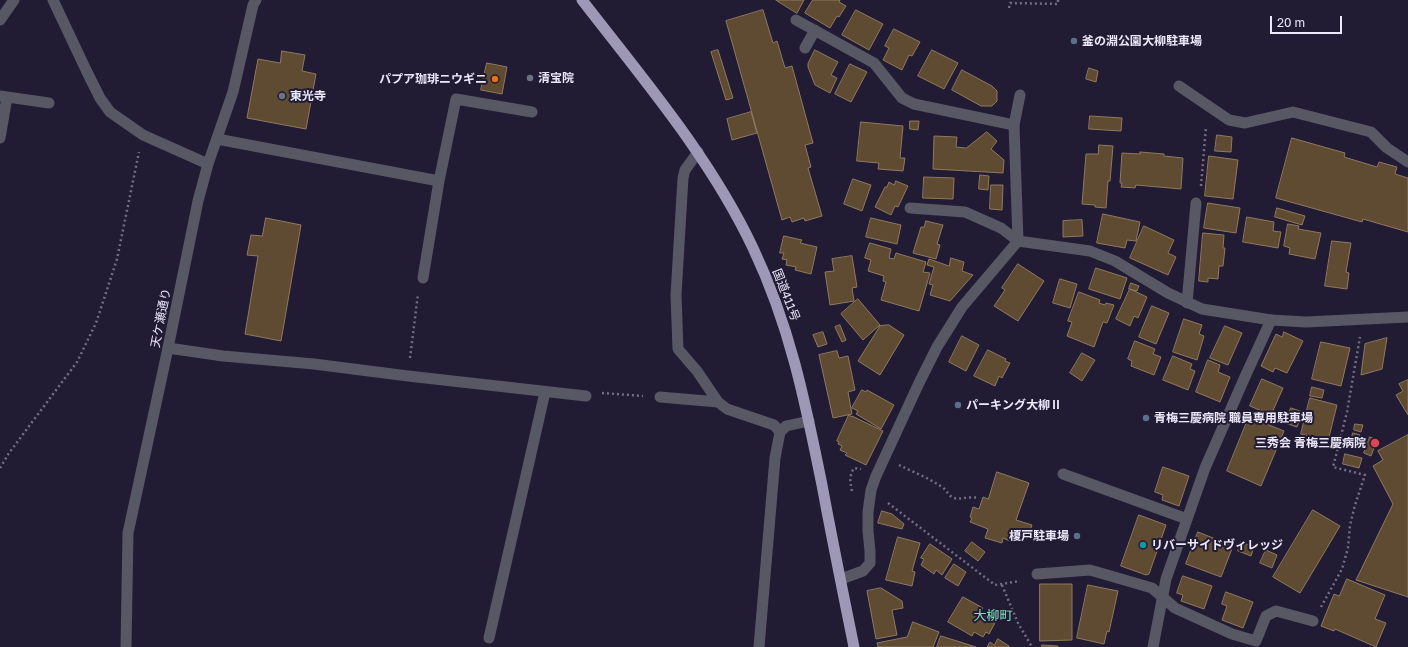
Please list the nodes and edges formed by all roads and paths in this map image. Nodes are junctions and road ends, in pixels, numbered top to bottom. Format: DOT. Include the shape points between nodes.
graph roads {
  1 [pos="14,0"];
  2 [pos="54,0"];
  3 [pos="256,0"];
  4 [pos="582,0"];
  5 [pos="1046,0"];
  6 [pos="1058,0"];
  7 [pos="1027,2"];
  8 [pos="1046,4"];
  9 [pos="1009,8"];
  10 [pos="0,20"];
  11 [pos="796,20"];
  12 [pos="815,30"];
  13 [pos="805,48"];
  14 [pos="1179,86"];
  15 [pos="1020,95"];
  16 [pos="3,96"];
  17 [pos="48,103"];
  18 [pos="1208,106"];
  19 [pos="532,112"];
  20 [pos="1014,125"];
  21 [pos="143,135"];
  22 [pos="0,138"];
  23 [pos="217,139"];
  24 [pos="698,152"];
  25 [pos="1408,162"];
  26 [pos="208,164"];
  27 [pos="439,181"];
  28 [pos="1196,203"];
  29 [pos="910,208"];
  30 [pos="1018,241"];
  31 [pos="423,278"];
  32 [pos="1187,303"];
  33 [pos="1408,318"];
  34 [pos="1272,320"];
  35 [pos="1361,320"];
  36 [pos="168,348"];
  37 [pos="408,376"];
  38 [pos="545,392"];
  39 [pos="621,395"];
  40 [pos="586,396"];
  41 [pos="660,397"];
  42 [pos="718,402"];
  43 [pos="809,421"];
  44 [pos="780,432"];
  45 [pos="884,458"];
  46 [pos="0,468"];
  47 [pos="1063,474"];
  48 [pos="871,490"];
  49 [pos="979,498"];
  50 [pos="1187,519"];
  51 [pos="1038,574"];
  52 [pos="841,579"];
  53 [pos="1002,585"];
  54 [pos="1163,597"];
  55 [pos="1313,621"];
  56 [pos="489,638"];
  57 [pos="126,647"];
  58 [pos="759,647"];
  59 [pos="854,647"];
  60 [pos="1032,647"];
  61 [pos="1153,647"];
  1 -- 10 [label="street"];
  2 -- 21 [label="street" via="100,98 110,112"];
  3 -- 23 [label="street, 天ケ瀬通り"];
  4 -- 24 [label="highway, 国道411号"];
  5 -- 8 [label="path"];
  6 -- 8 [label="path" via="1058,4"];
  7 -- 8 [label="path"];
  7 -- 9 [label="path" via="1010,4"];
  11 -- 12 [label="street"];
  12 -- 13 [label="street"];
  12 -- 20 [label="street" via="874,63 902,98 914,104"];
  14 -- 18 [label="street"];
  15 -- 20 [label="street"];
  16 -- 17 [label="street"];
  16 -- 22 [label="street"];
  18 -- 25 [label="street" via="1229,120 1245,123 1293,112 1371,132 1387,148"];
  18 -- 28 [label="path" via="1200,197"];
  19 -- 27 [label="street" via="456,99"];
  20 -- 30 [label="street"];
  21 -- 26 [label="street"];
  21 -- 46 [label="path" via="116,259 96,323 78,362"];
  23 -- 26 [label="street, 天ケ瀬通り"];
  23 -- 27 [label="street"];
  24 -- 42 [label="street" via="685,170 683,178 676,295 678,349"];
  24 -- 43 [label="highway, 国道411号" via="732,207 772,291 791,344"];
  26 -- 36 [label="street, 天ケ瀬通り"];
  27 -- 31 [label="street"];
  28 -- 32 [label="street"];
  29 -- 30 [label="street" via="965,212 1001,228"];
  30 -- 32 [label="street" via="1090,251 1115,260"];
  30 -- 45 [label="street" via="962,307 937,346"];
  31 -- 37 [label="path" via="419,287"];
  32 -- 34 [label="street" via="1202,309"];
  33 -- 35 [label="street"];
  34 -- 35 [label="street"];
  34 -- 50 [label="street" via="1205,468"];
  35 -- 55 [label="path" via="1347,412 1333,467 1365,475 1350,525 1348,548 1342,569"];
  36 -- 37 [label="street"];
  36 -- 57 [label="street, 天ケ瀬通り" via="128,533"];
  37 -- 38 [label="street"];
  38 -- 40 [label="street"];
  38 -- 56 [label="street"];
  39 -- 41 [label="path"];
  41 -- 42 [label="street"];
  42 -- 44 [label="street" via="727,409 774,425"];
  43 -- 44 [label="street" via="786,426"];
  43 -- 52 [label="highway, 国道411号"];
  44 -- 58 [label="street" via="775,458"];
  45 -- 48 [label="street"];
  45 -- 49 [label="path" via="944,488 955,498"];
  47 -- 50 [label="street"];
  48 -- 52 [label="street" via="868,512 870,563 863,571"];
  48 -- 53 [label="path" via="990,582"];
  50 -- 54 [label="street" via="1166,579"];
  51 -- 53 [label="path"];
  51 -- 54 [label="street" via="1090,570 1152,588"];
  52 -- 59 [label="highway, 国道411号"];
  53 -- 60 [label="path" via="1018,623"];
  54 -- 55 [label="street" via="1175,608 1232,634 1256,641 1266,616 1276,611"];
  54 -- 61 [label="street"];
}
